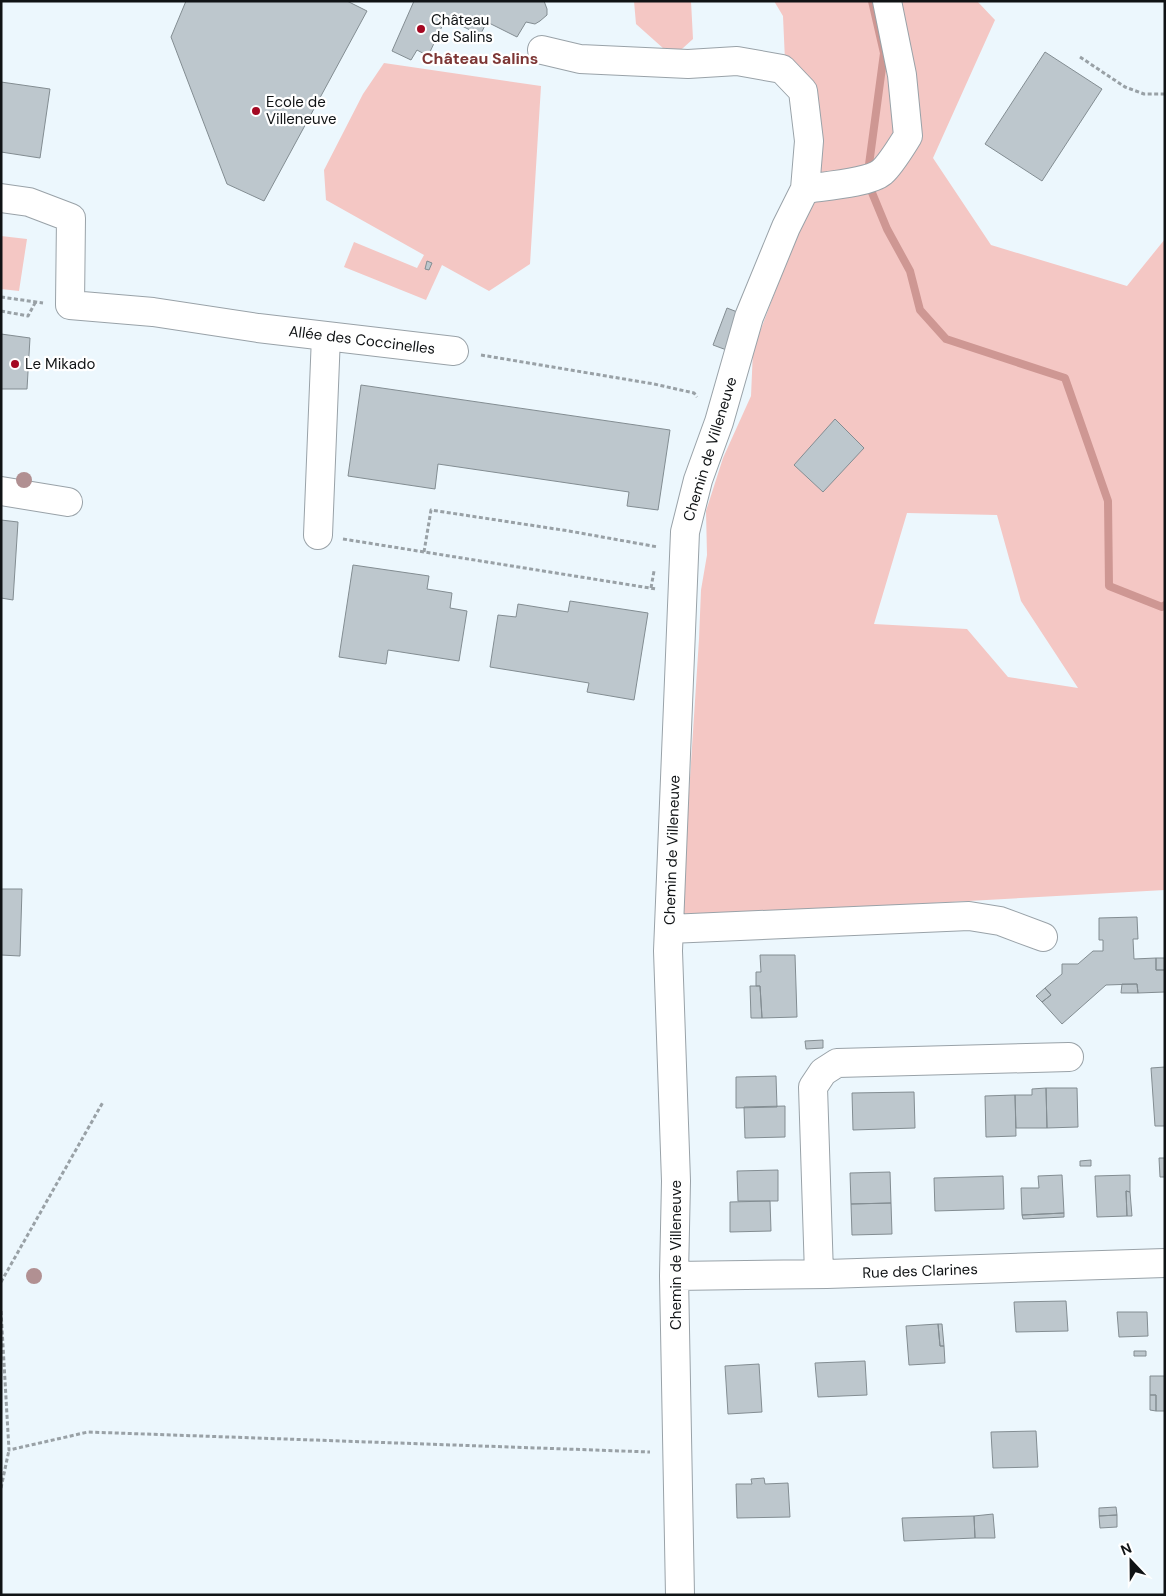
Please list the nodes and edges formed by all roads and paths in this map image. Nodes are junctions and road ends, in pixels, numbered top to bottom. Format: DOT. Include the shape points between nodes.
graph roads {
  1 [pos="887,1"];
  2 [pos="542,50"];
  3 [pos="1080,57"];
  4 [pos="1165,94"];
  5 [pos="805,189"];
  6 [pos="1,198"];
  7 [pos="1,297"];
  8 [pos="1,311"];
  9 [pos="326,336"];
  10 [pos="454,351"];
  11 [pos="718,422"];
  12 [pos="1,491"];
  13 [pos="68,502"];
  14 [pos="318,535"];
  15 [pos="424,552"];
  16 [pos="656,555"];
  17 [pos="655,563"];
  18 [pos="651,588"];
  19 [pos="662,590"];
  20 [pos="669,929"];
  21 [pos="1043,937"];
  22 [pos="1069,1057"];
  23 [pos="103,1102"];
  24 [pos="1165,1263"];
  25 [pos="819,1274"];
  26 [pos="674,1276"];
  27 [pos="1,1282"];
  28 [pos="1,1311"];
  29 [pos="8,1450"];
  30 [pos="678,1453"];
  31 [pos="1,1488"];
  32 [pos="680,1595"];
  1 -- 5 [label="street" via="902,75 908,136 864,178"];
  2 -- 5 [label="street" via="580,59 688,64 737,61 782,69 803,91 809,142"];
  3 -- 4 [label="path" via="1125,87 1144,94"];
  5 -- 11 [label="street, Chemin de Villeneuve" via="749,317"];
  6 -- 9 [label="street, Allée des Coccinelles" via="29,202 71,218 70,305 153,312"];
  7 -- 8 [label="path" via="35,302 28,316"];
  9 -- 10 [label="street, Allée des Coccinelles"];
  9 -- 14 [label="street"];
  10 -- 11 [label="path, Allée des Coccinelles" via="694,393"];
  11 -- 20 [label="street, Chemin de Villeneuve" via="685,532"];
  12 -- 13 [label="street"];
  14 -- 15 [label="path"];
  15 -- 16 [label="path" via="431,510 658,546"];
  15 -- 18 [label="path"];
  17 -- 18 [label="path"];
  18 -- 19 [label="path"];
  20 -- 21 [label="street" via="969,916 1000,921"];
  20 -- 26 [label="street, Chemin de Villeneuve" via="676,1181"];
  22 -- 25 [label="street" via="837,1063 822,1072 813,1087"];
  23 -- 27 [label="path"];
  24 -- 25 [label="street, Rue des Clarines"];
  25 -- 26 [label="street, Rue des Clarines"];
  26 -- 30 [label="street, Chemin de Villeneuve"];
  28 -- 29 [label="path"];
  29 -- 30 [label="path" via="88,1432"];
  29 -- 31 [label="path"];
  30 -- 32 [label="street, Chemin de Villeneuve"];
}
